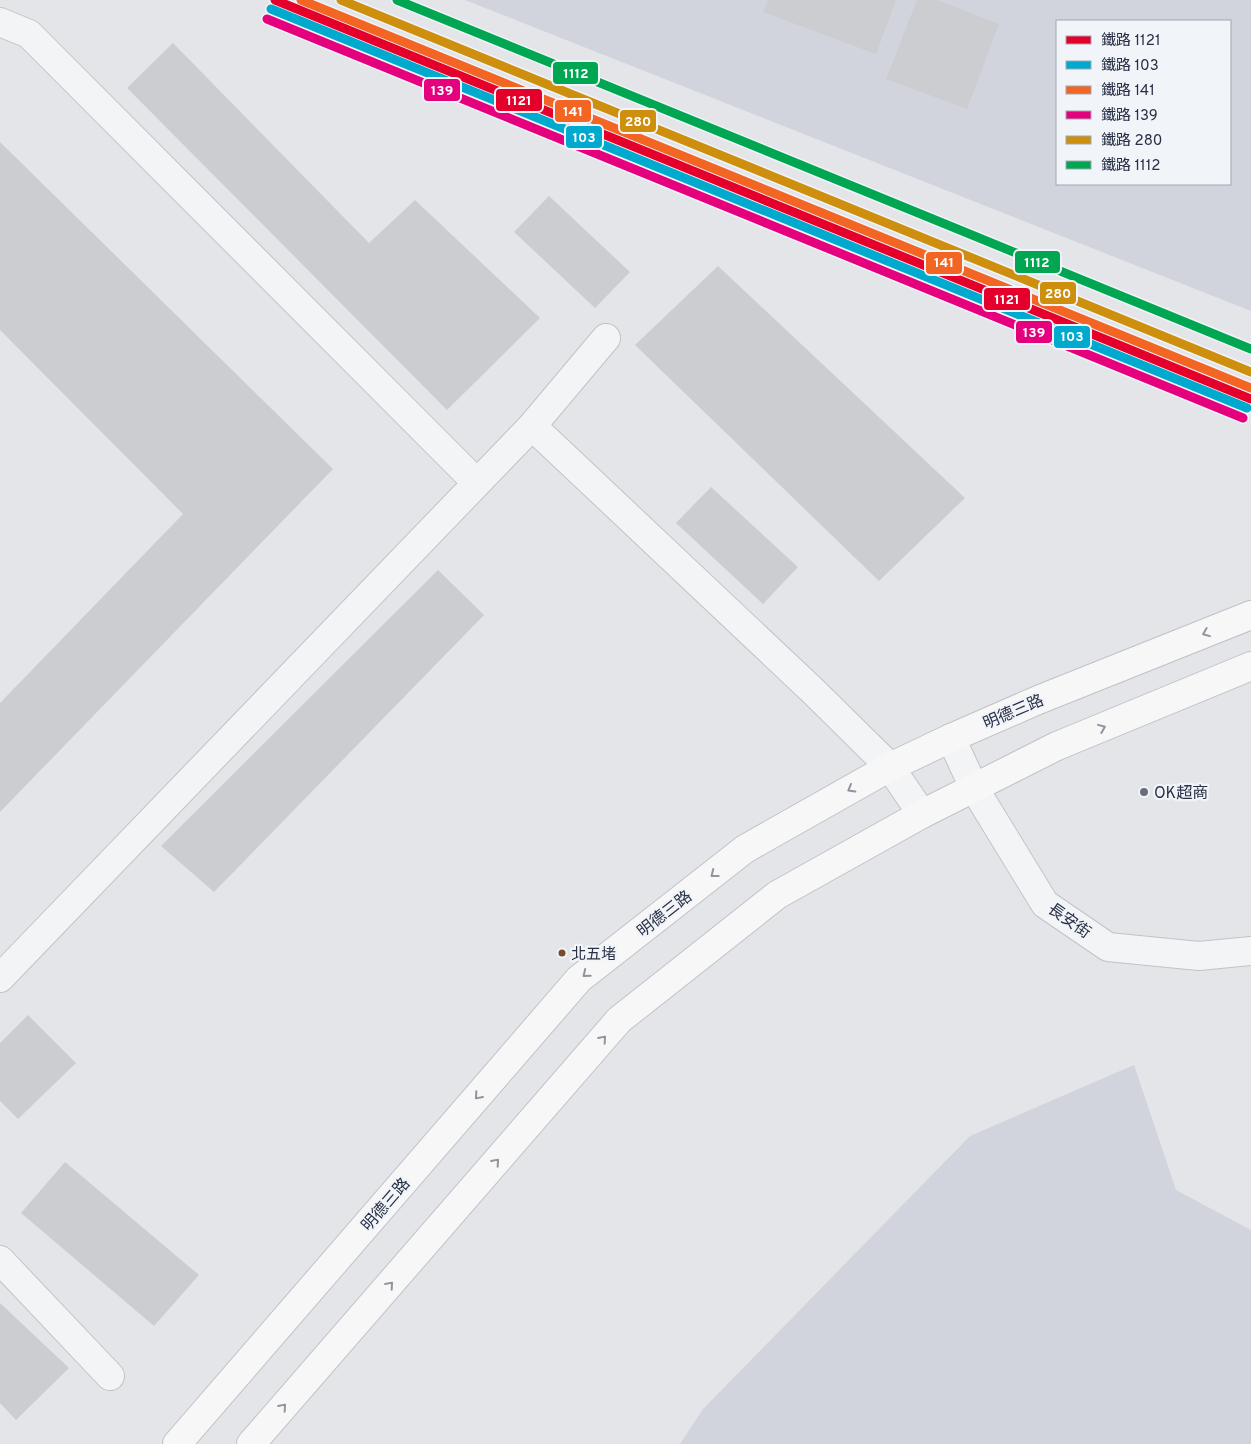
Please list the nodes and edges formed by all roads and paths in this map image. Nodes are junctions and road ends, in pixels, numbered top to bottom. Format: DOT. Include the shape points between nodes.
graph roads {
  1 [pos="0,22"];
  2 [pos="606,338"];
  3 [pos="532,426"];
  4 [pos="477,483"];
  5 [pos="1251,615"];
  6 [pos="1251,666"];
  7 [pos="951,738"];
  8 [pos="890,767"];
  9 [pos="974,788"];
  10 [pos="922,814"];
  11 [pos="1251,951"];
  12 [pos="0,978"];
  13 [pos="0,1260"];
  14 [pos="110,1376"];
  15 [pos="178,1444"];
  16 [pos="251,1444"];
  1 -- 4 [label="street" via="29,34"];
  2 -- 3 [label="street"];
  3 -- 4 [label="street"];
  3 -- 8 [label="street"];
  4 -- 12 [label="street"];
  5 -- 7 [label="main road, 明德三路, one-way"];
  9 -- 6 [label="main road, one-way" via="1057,746"];
  7 -- 8 [label="main road, 明德三路"];
  7 -- 9 [label="street, 長安街"];
  8 -- 10 [label="street"];
  8 -- 15 [label="main road, 明德三路, one-way" via="744,849 579,980"];
  9 -- 10 [label="main road"];
  9 -- 11 [label="street, 長安街" via="1045,904 1108,947 1199,956"];
  16 -- 10 [label="main road, one-way" via="619,1020 777,895"];
  13 -- 14 [label="street"];
}
